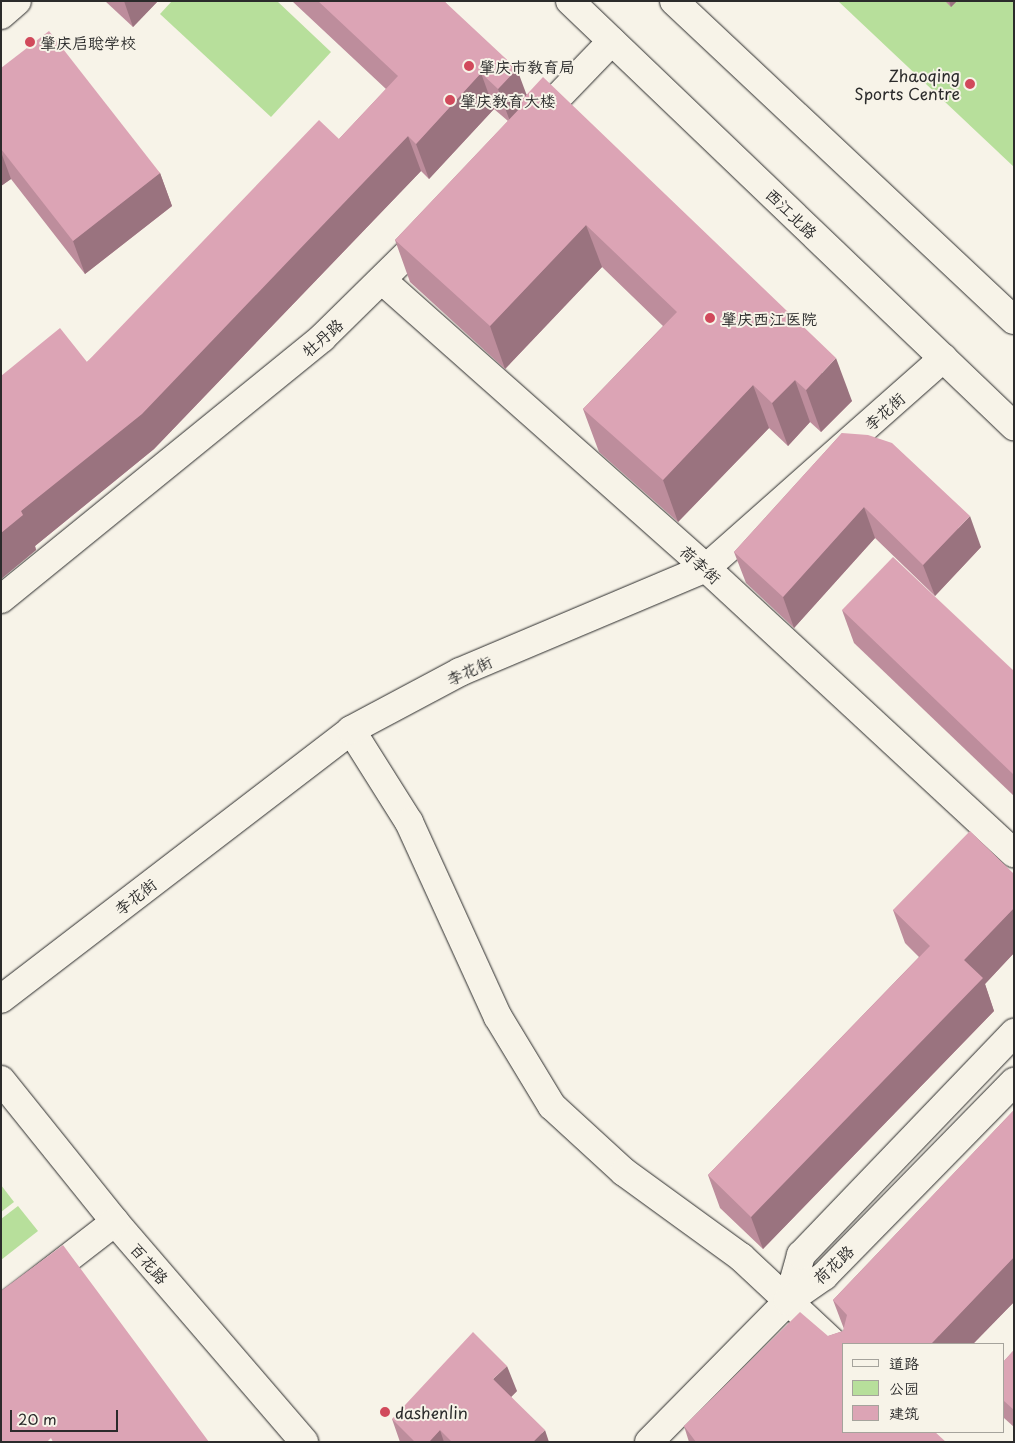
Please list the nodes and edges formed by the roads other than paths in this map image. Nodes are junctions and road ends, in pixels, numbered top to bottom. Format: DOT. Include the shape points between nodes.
graph roads {
  1 [pos="17,1"];
  2 [pos="570,1"];
  3 [pos="674,1"];
  4 [pos="1,15"];
  5 [pos="612,41"];
  6 [pos="518,140"];
  7 [pos="444,217"];
  8 [pos="383,280"];
  9 [pos="1014,320"];
  10 [pos="943,358"];
  11 [pos="1014,426"];
  12 [pos="706,568"];
  13 [pos="1,599"];
  14 [pos="351,730"];
  15 [pos="1014,853"];
  16 [pos="1,999"];
  17 [pos="1014,1033"];
  18 [pos="1,1080"];
  19 [pos="1014,1082"];
  20 [pos="115,1222"];
  21 [pos="788,1301"];
  22 [pos="1,1310"];
  23 [pos="842,1351"];
  24 [pos="304,1442"];
  25 [pos="649,1442"];
  1 -- 4 [label="street"];
  2 -- 5 [label="street, 西江北路"];
  3 -- 9 [label="street"];
  5 -- 6 [label="street"];
  5 -- 10 [label="street, 西江北路"];
  7 -- 8 [label="street, 牡丹路"];
  8 -- 12 [label="street, 荷李街"];
  8 -- 13 [label="street, 牡丹路" via="322,338"];
  10 -- 11 [label="street, 西江北路"];
  10 -- 12 [label="street, 李花街"];
  12 -- 14 [label="street, 李花街" via="460,672"];
  12 -- 15 [label="street, 荷李街"];
  14 -- 16 [label="street, 李花街"];
  14 -- 21 [label="street" via="409,822 498,1017 552,1106 624,1172 741,1257"];
  17 -- 21 [label="street" via="801,1255"];
  18 -- 20 [label="street, 百花路"];
  19 -- 21 [label="street, 荷花路" via="824,1276"];
  20 -- 22 [label="street"];
  20 -- 24 [label="street, 百花路"];
  21 -- 23 [label="street"];
  21 -- 25 [label="street, 荷花路"];
}
